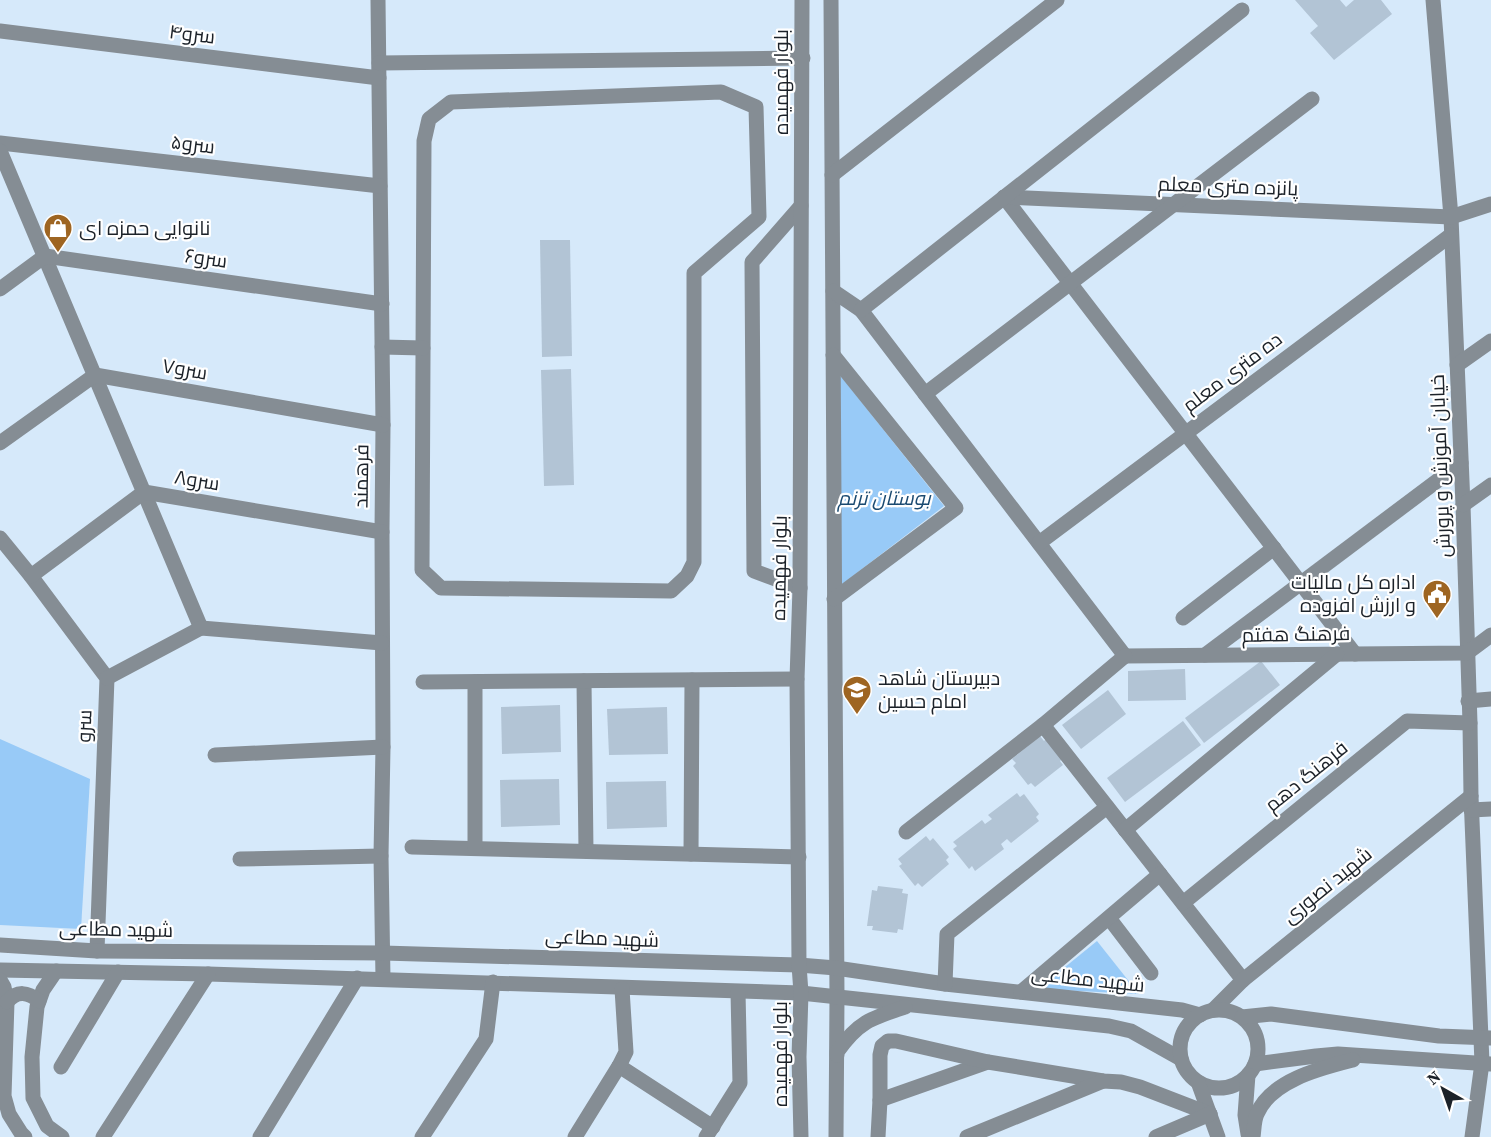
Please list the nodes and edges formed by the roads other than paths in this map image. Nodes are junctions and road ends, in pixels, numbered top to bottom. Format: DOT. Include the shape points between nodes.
graph roads {
  1 [pos="378,0"];
  2 [pos="802,0"];
  3 [pos="831,0"];
  4 [pos="1057,0"];
  5 [pos="1432,0"];
  6 [pos="1242,10"];
  7 [pos="0,32"];
  8 [pos="803,58"];
  9 [pos="379,70"];
  10 [pos="1312,99"];
  11 [pos="0,143"];
  12 [pos="0,151"];
  13 [pos="832,175"];
  14 [pos="380,186"];
  15 [pos="1004,197"];
  16 [pos="1491,204"];
  17 [pos="1173,205"];
  18 [pos="801,206"];
  19 [pos="1450,217"];
  20 [pos="1451,235"];
  21 [pos="45,256"];
  22 [pos="1070,283"];
  23 [pos="0,289"];
  24 [pos="833,291"];
  25 [pos="382,304"];
  26 [pos="861,310"];
  27 [pos="1491,341"];
  28 [pos="382,347"];
  29 [pos="423,348"];
  30 [pos="833,355"];
  31 [pos="1457,365"];
  32 [pos="95,375"];
  33 [pos="925,394"];
  34 [pos="383,425"];
  35 [pos="1186,433"];
  36 [pos="0,443"];
  37 [pos="1461,462"];
  38 [pos="1491,485"];
  39 [pos="144,492"];
  40 [pos="1463,504"];
  41 [pos="382,532"];
  42 [pos="0,538"];
  43 [pos="1039,543"];
  44 [pos="1274,548"];
  45 [pos="31,576"];
  46 [pos="1301,583"];
  47 [pos="801,588"];
  48 [pos="834,599"];
  49 [pos="1183,618"];
  50 [pos="201,628"];
  51 [pos="1491,635"];
  52 [pos="382,643"];
  53 [pos="1467,653"];
  54 [pos="1336,654"];
  55 [pos="1356,654"];
  56 [pos="1205,655"];
  57 [pos="1125,656"];
  58 [pos="107,678"];
  59 [pos="692,680"];
  60 [pos="797,680"];
  61 [pos="584,681"];
  62 [pos="423,682"];
  63 [pos="475,682"];
  64 [pos="1491,699"];
  65 [pos="1468,701"];
  66 [pos="1470,723"];
  67 [pos="1043,725"];
  68 [pos="383,747"];
  69 [pos="216,755"];
  70 [pos="1471,803"];
  71 [pos="1107,807"];
  72 [pos="1491,809"];
  73 [pos="1125,830"];
  74 [pos="906,832"];
  75 [pos="412,847"];
  76 [pos="475,847"];
  77 [pos="586,851"];
  78 [pos="691,854"];
  79 [pos="381,856"];
  80 [pos="799,857"];
  81 [pos="240,859"];
  82 [pos="1160,874"];
  83 [pos="1183,903"];
  84 [pos="1484,917"];
  85 [pos="1109,918"];
  86 [pos="0,945"];
  87 [pos="98,951"];
  88 [pos="383,953"];
  89 [pos="800,965"];
  90 [pos="836,968"];
  91 [pos="0,970"];
  92 [pos="56,971"];
  93 [pos="118,972"];
  94 [pos="1151,973"];
  95 [pos="208,974"];
  96 [pos="357,978"];
  97 [pos="383,979"];
  98 [pos="0,980"];
  99 [pos="1243,980"];
  100 [pos="493,982"];
  101 [pos="945,984"];
  102 [pos="622,988"];
  103 [pos="738,992"];
  104 [pos="1021,992"];
  105 [pos="801,993"];
  106 [pos="837,997"];
  107 [pos="39,1001"];
  108 [pos="7,1002"];
  109 [pos="911,1005"];
  110 [pos="1206,1013"];
  111 [pos="1242,1017"];
  112 [pos="1486,1038"];
  113 [pos="1375,1056"];
  114 [pos="1181,1059"];
  115 [pos="988,1062"];
  116 [pos="1487,1064"];
  117 [pos="61,1066"];
  118 [pos="619,1066"];
  119 [pos="836,1066"];
  120 [pos="1251,1070"];
  121 [pos="1103,1081"];
  122 [pos="1198,1082"];
  123 [pos="880,1100"];
  124 [pos="1210,1114"];
  125 [pos="710,1132"];
  126 [pos="1472,1134"];
  127 [pos="20,1136"];
  128 [pos="62,1137"];
  129 [pos="103,1137"];
  130 [pos="260,1137"];
  131 [pos="422,1137"];
  132 [pos="575,1137"];
  133 [pos="801,1137"];
  134 [pos="836,1137"];
  135 [pos="878,1137"];
  136 [pos="967,1137"];
  137 [pos="1156,1137"];
  138 [pos="1218,1137"];
  139 [pos="1248,1137"];
  140 [pos="1253,1137"];
  141 [pos="1457,1137"];
  1 -- 9 [label="street, فرهمند"];
  2 -- 8 [label="street, بلوار فهمیده"];
  3 -- 13 [label="street"];
  4 -- 13 [label="street"];
  5 -- 19 [label="street, خیابان آموزش و پرورش"];
  6 -- 15 [label="street"];
  7 -- 9 [label="street, سرو۴"];
  8 -- 9 [label="street, سرو۴"];
  8 -- 18 [label="street, بلوار فهمیده"];
  9 -- 14 [label="street, فرهمند"];
  10 -- 17 [label="street"];
  11 -- 14 [label="street, سرو۵"];
  12 -- 21 [label="street"];
  13 -- 24 [label="street"];
  14 -- 25 [label="street, فرهمند"];
  15 -- 17 [label="street, پانزده متری معلم"];
  15 -- 22 [label="street"];
  15 -- 26 [label="street"];
  16 -- 19 [label="street"];
  17 -- 19 [label="street, پانزده متری معلم"];
  17 -- 22 [label="street"];
  18 -- 47 [label="street, بلوار فهمیده"];
  18 -- 47 [label="street" via="752,262 754,571"];
  19 -- 20 [label="street, خیابان آموزش و پرورش"];
  20 -- 31 [label="street, خیابان آموزش و پرورش"];
  20 -- 35 [label="street, ده متری معلم"];
  21 -- 23 [label="street"];
  21 -- 25 [label="street, سرو۶"];
  21 -- 32 [label="street"];
  22 -- 33 [label="street"];
  22 -- 35 [label="street"];
  24 -- 26 [label="street"];
  24 -- 30 [label="street"];
  25 -- 28 [label="street, فرهمند"];
  26 -- 33 [label="street"];
  27 -- 31 [label="street"];
  28 -- 29 [label="street"];
  28 -- 34 [label="street, فرهمند"];
  29 -- 29 [label="street" via="424,141 429,119 452,102 721,92 756,107 759,217 693,273 694,562 687,576 671,591 441,588 422,570"];
  30 -- 48 [label="street"];
  30 -- 48 [label="street" via="956,508"];
  31 -- 37 [label="street, خیابان آموزش و پرورش"];
  32 -- 34 [label="street, سرو۷"];
  32 -- 36 [label="street"];
  32 -- 39 [label="street"];
  33 -- 43 [label="street"];
  34 -- 41 [label="street, فرهمند"];
  35 -- 43 [label="street, ده متری معلم"];
  35 -- 44 [label="street"];
  37 -- 40 [label="street, خیابان آموزش و پرورش"];
  37 -- 46 [label="street"];
  38 -- 40 [label="street"];
  39 -- 41 [label="street, سرو۸"];
  39 -- 45 [label="street, سرو۸"];
  39 -- 50 [label="street"];
  40 -- 53 [label="street, خیابان آموزش و پرورش"];
  41 -- 52 [label="street, فرهمند"];
  42 -- 45 [label="street"];
  43 -- 57 [label="street"];
  44 -- 46 [label="street"];
  44 -- 49 [label="street"];
  45 -- 58 [label="street"];
  46 -- 55 [label="street"];
  46 -- 56 [label="street"];
  47 -- 60 [label="street, بلوار فهمیده"];
  48 -- 90 [label="street"];
  50 -- 52 [label="street"];
  50 -- 58 [label="street"];
  51 -- 53 [label="street"];
  52 -- 68 [label="street, فرهمند"];
  53 -- 55 [label="street, فرهنگ هفتم"];
  53 -- 65 [label="street, خیابان آموزش و پرورش"];
  54 -- 55 [label="street, فرهنگ هفتم"];
  54 -- 56 [label="street, فرهنگ هفتم"];
  54 -- 73 [label="street"];
  56 -- 57 [label="street, فرهنگ هفتم"];
  57 -- 67 [label="street"];
  58 -- 87 [label="street, سرو"];
  59 -- 60 [label="street"];
  59 -- 61 [label="street"];
  59 -- 78 [label="street"];
  60 -- 80 [label="street, بلوار فهمیده"];
  61 -- 63 [label="street"];
  61 -- 77 [label="street"];
  62 -- 63 [label="street"];
  63 -- 76 [label="street"];
  64 -- 65 [label="street"];
  65 -- 66 [label="street, خیابان آموزش و پرورش"];
  66 -- 70 [label="street, خیابان آموزش و پرورش"];
  66 -- 83 [label="street, فرهنگ دهم" via="1407,721"];
  67 -- 71 [label="street"];
  67 -- 74 [label="street"];
  68 -- 69 [label="street"];
  68 -- 79 [label="street, فرهمند"];
  70 -- 72 [label="street"];
  70 -- 84 [label="street, خیابان آموزش و پرورش"];
  70 -- 99 [label="street, شهید نصوری"];
  71 -- 73 [label="street"];
  71 -- 101 [label="street" via="947,934"];
  73 -- 82 [label="street"];
  75 -- 76 [label="street"];
  76 -- 77 [label="street"];
  77 -- 78 [label="street"];
  78 -- 80 [label="street"];
  79 -- 81 [label="street"];
  79 -- 88 [label="street, فرهمند"];
  80 -- 89 [label="street, بلوار فهمیده"];
  82 -- 83 [label="street"];
  82 -- 85 [label="street"];
  83 -- 99 [label="street"];
  84 -- 112 [label="street, خیابان آموزش و پرورش"];
  85 -- 94 [label="street"];
  85 -- 104 [label="street"];
  86 -- 87 [label="street, شهید مطاعی"];
  87 -- 88 [label="street, شهید مطاعی"];
  88 -- 89 [label="street, شهید مطاعی"];
  88 -- 97 [label="street, فرهمند"];
  89 -- 90 [label="street, شهید مطاعی"];
  89 -- 105 [label="street, بلوار فهمیده"];
  90 -- 101 [label="street, شهید مطاعی"];
  90 -- 106 [label="street"];
  91 -- 92 [label="street"];
  92 -- 93 [label="street"];
  92 -- 107 [label="street"];
  93 -- 95 [label="street"];
  93 -- 117 [label="street"];
  95 -- 96 [label="street"];
  95 -- 129 [label="street"];
  96 -- 97 [label="street"];
  96 -- 130 [label="street"];
  97 -- 100 [label="street"];
  98 -- 108 [label="street"];
  99 -- 110 [label="street, شهید نصوری"];
  100 -- 102 [label="street"];
  100 -- 131 [label="street" via="486,1040"];
  101 -- 104 [label="street, شهید مطاعی"];
  102 -- 103 [label="street"];
  102 -- 118 [label="street" via="626,1052"];
  103 -- 105 [label="street"];
  103 -- 125 [label="street" via="740,1083"];
  104 -- 110 [label="street, شهید مطاعی"];
  105 -- 106 [label="street"];
  105 -- 133 [label="street, بلوار فهمیده"];
  106 -- 109 [label="street"];
  106 -- 119 [label="street"];
  107 -- 108 [label="street" via="20,993"];
  107 -- 128 [label="street" via="32,1057 33,1098 47,1126"];
  108 -- 127 [label="street" via="4,1095"];
  109 -- 114 [label="street" via="1109,1026 1131,1031"];
  109 -- 119 [label="street" via="855,1030 837,1052"];
  110 -- 111 [label="street" via="1223,1010"];
  110 -- 114 [label="street" via="1185,1029"];
  111 -- 112 [label="street" via="1271,1014 1439,1036"];
  111 -- 120 [label="street" via="1257,1039 1258,1052"];
  112 -- 116 [label="street, خیابان آموزش و پرورش"];
  113 -- 116 [label="street"];
  113 -- 120 [label="street" via="1316,1056"];
  113 -- 140 [label="street" via="1325,1068 1284,1085 1264,1101 1256,1115"];
  114 -- 122 [label="street"];
  115 -- 121 [label="street"];
  115 -- 123 [label="street"];
  115 -- 123 [label="street" via="888,1041 880,1055"];
  116 -- 126 [label="street, خیابان آموزش و پرورش"];
  118 -- 125 [label="street"];
  118 -- 132 [label="street"];
  119 -- 134 [label="street"];
  120 -- 122 [label="street" via="1237,1084 1224,1088"];
  120 -- 139 [label="street" via="1245,1115"];
  121 -- 124 [label="street" via="1140,1087"];
  121 -- 136 [label="street"];
  122 -- 124 [label="street"];
  123 -- 135 [label="street"];
  124 -- 137 [label="street"];
  124 -- 138 [label="street"];
  126 -- 141 [label="street"];
}
